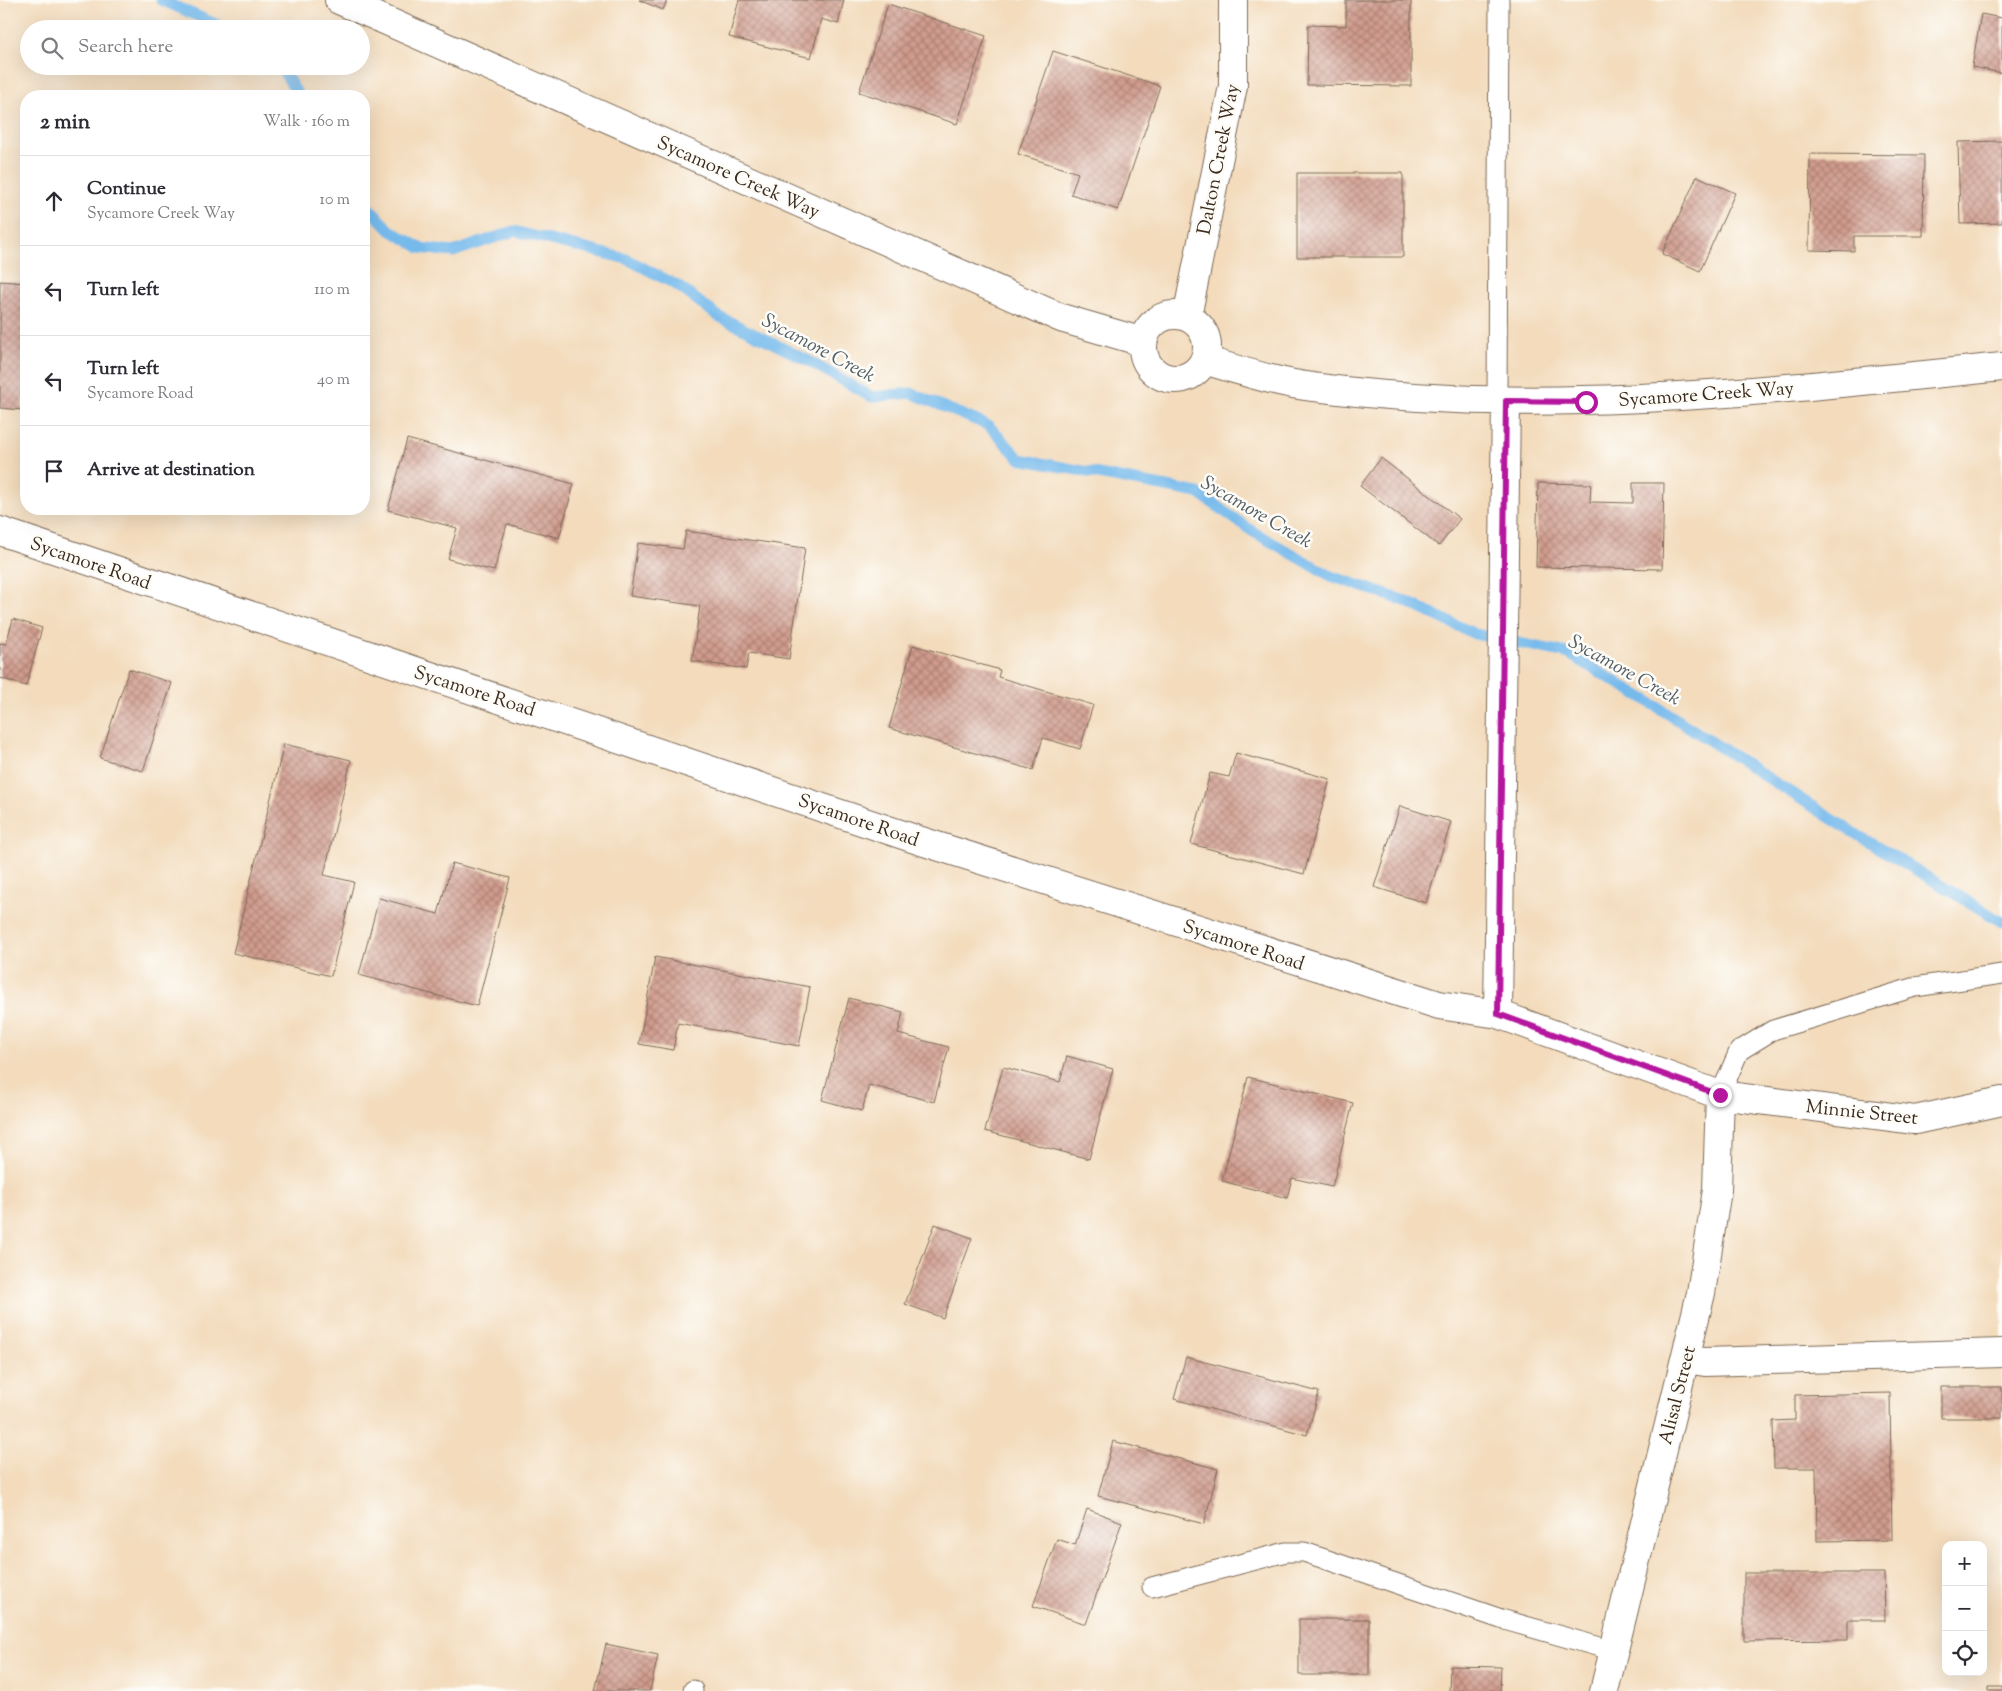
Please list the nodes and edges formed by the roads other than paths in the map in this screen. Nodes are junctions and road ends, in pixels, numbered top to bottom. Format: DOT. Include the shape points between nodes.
graph roads {
  1 [pos="339,0"];
  2 [pos="1233,0"];
  3 [pos="1499,0"];
  4 [pos="1186,317"];
  5 [pos="1143,342"];
  6 [pos="1204,360"];
  7 [pos="2002,367"];
  8 [pos="1502,401"];
  9 [pos="0,531"];
  10 [pos="2002,974"];
  11 [pos="1498,1014"];
  12 [pos="1720,1095"];
  13 [pos="2002,1101"];
  14 [pos="2002,1353"];
  15 [pos="1684,1359"];
  16 [pos="1152,1587"];
  17 [pos="1614,1651"];
  18 [pos="1604,1691"];
  1 -- 5 [label="street, Sycamore Creek Way" via="1061,318"];
  2 -- 4 [label="street, Dalton Creek Way" via="1233,86"];
  3 -- 8 [label="lane"];
  4 -- 5 [label="street" via="1174,315 1156,320"];
  4 -- 6 [label="street" via="1197,324 1206,340"];
  5 -- 6 [label="street" via="1143,354 1149,366 1165,377 1184,377 1195,371"];
  6 -- 8 [label="street, Sycamore Creek Way" via="1311,387 1449,400"];
  7 -- 8 [label="street, Sycamore Creek Way" via="1754,392 1586,402"];
  8 -- 11 [label="street"];
  9 -- 11 [label="street, Sycamore Road" via="936,846 1439,1005"];
  10 -- 12 [label="lane" via="1915,987 1773,1030 1739,1051"];
  11 -- 12 [label="street, Sycamore Road"];
  12 -- 13 [label="street, Minnie Street" via="1915,1120"];
  12 -- 15 [label="street, Alisal Street" via="1717,1190 1701,1293"];
  14 -- 15 [label="street" via="1705,1362"];
  15 -- 17 [label="street, Alisal Street"];
  16 -- 17 [label="lane" via="1286,1552 1304,1552 1501,1619"];
  17 -- 18 [label="street, Alisal Street"];
}
